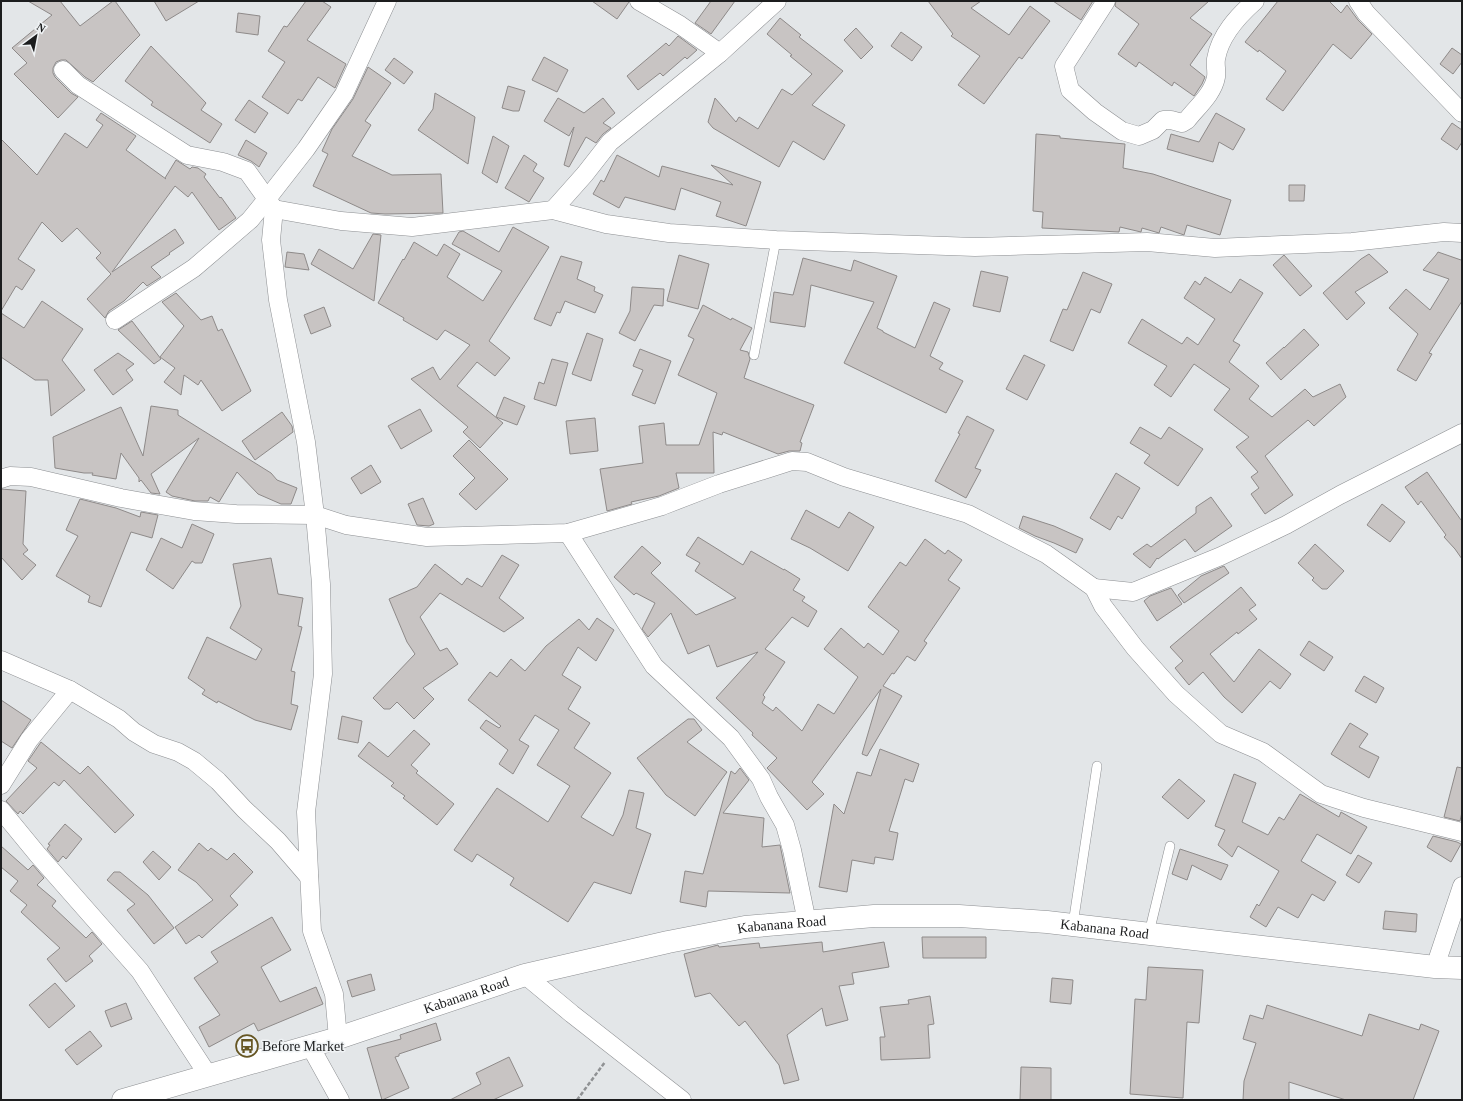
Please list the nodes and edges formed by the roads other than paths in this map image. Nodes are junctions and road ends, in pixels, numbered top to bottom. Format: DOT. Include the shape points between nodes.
graph roads {
  1 [pos="387,1"];
  2 [pos="639,1"];
  3 [pos="777,1"];
  4 [pos="1106,1"];
  5 [pos="1255,1"];
  6 [pos="1358,1"];
  7 [pos="720,53"];
  8 [pos="63,70"];
  9 [pos="1462,114"];
  10 [pos="271,204"];
  11 [pos="553,210"];
  12 [pos="1462,233"];
  13 [pos="776,240"];
  14 [pos="115,320"];
  15 [pos="754,355"];
  16 [pos="1462,433"];
  17 [pos="1,479"];
  18 [pos="315,515"];
  19 [pos="568,533"];
  20 [pos="1094,588"];
  21 [pos="1,660"];
  22 [pos="70,690"];
  23 [pos="1097,766"];
  24 [pos="1,785"];
  25 [pos="1,810"];
  26 [pos="1462,832"];
  27 [pos="1170,846"];
  28 [pos="309,876"];
  29 [pos="1462,886"];
  30 [pos="807,922"];
  31 [pos="1073,924"];
  32 [pos="1149,933"];
  33 [pos="1435,967"];
  34 [pos="1462,968"];
  35 [pos="525,975"];
  36 [pos="338,1038"];
  37 [pos="310,1046"];
  38 [pos="208,1075"];
  39 [pos="123,1100"];
  40 [pos="340,1100"];
  41 [pos="682,1100"];
  1 -- 10 [label="street" via="344,94"];
  2 -- 7 [label="street"];
  3 -- 7 [label="street"];
  4 -- 5 [label="street" via="1064,66 1070,90 1095,112 1122,130 1140,136 1153,130 1163,120 1182,123 1210,92 1216,77 1218,49 1230,27"];
  6 -- 9 [label="street" via="1366,13"];
  7 -- 11 [label="street" via="610,142"];
  8 -- 10 [label="street" via="78,85 187,155 223,162 247,172"];
  10 -- 11 [label="street" via="341,221 412,227"];
  10 -- 14 [label="street" via="194,268"];
  10 -- 18 [label="street" via="271,240 278,300 306,442"];
  11 -- 13 [label="street" via="606,224 669,233"];
  12 -- 13 [label="street" via="1444,232 1352,242 1215,248 1147,242 975,247"];
  13 -- 15 [label="lane"];
  16 -- 20 [label="street" via="1221,556 1133,592"];
  17 -- 18 [label="street" via="10,476 31,477 121,498 194,511"];
  18 -- 19 [label="street" via="346,525 427,537"];
  18 -- 28 [label="street" via="321,584 323,674 306,812"];
  19 -- 20 [label="street" via="662,506 719,484 792,461 808,462 844,477 968,514 1046,554"];
  19 -- 30 [label="street" via="654,666 731,738 760,779 785,825"];
  20 -- 26 [label="street" via="1103,606 1135,648 1176,694 1221,734 1263,752 1321,794 1364,808"];
  21 -- 22 [label="street"];
  22 -- 24 [label="street" via="29,740"];
  22 -- 28 [label="street" via="119,719 154,744 178,752 194,761 218,781 278,841"];
  23 -- 31 [label="lane"];
  25 -- 38 [label="street" via="140,971"];
  27 -- 32 [label="lane"];
  28 -- 36 [label="street" via="312,931 334,994"];
  29 -- 33 [label="street"];
  30 -- 31 [label="street, Kabanana Road" via="874,916 959,916"];
  30 -- 35 [label="street, Kabanana Road" via="745,927"];
  31 -- 32 [label="street, Kabanana Road"];
  32 -- 33 [label="street, Kabanana Road"];
  33 -- 34 [label="street, Kabanana Road"];
  35 -- 36 [label="street, Kabanana Road"];
  35 -- 41 [label="street"];
  36 -- 37 [label="street, Kabanana Road"];
  37 -- 38 [label="street, Kabanana Road"];
  37 -- 40 [label="street"];
  38 -- 39 [label="street, Kabanana Road"];
}
